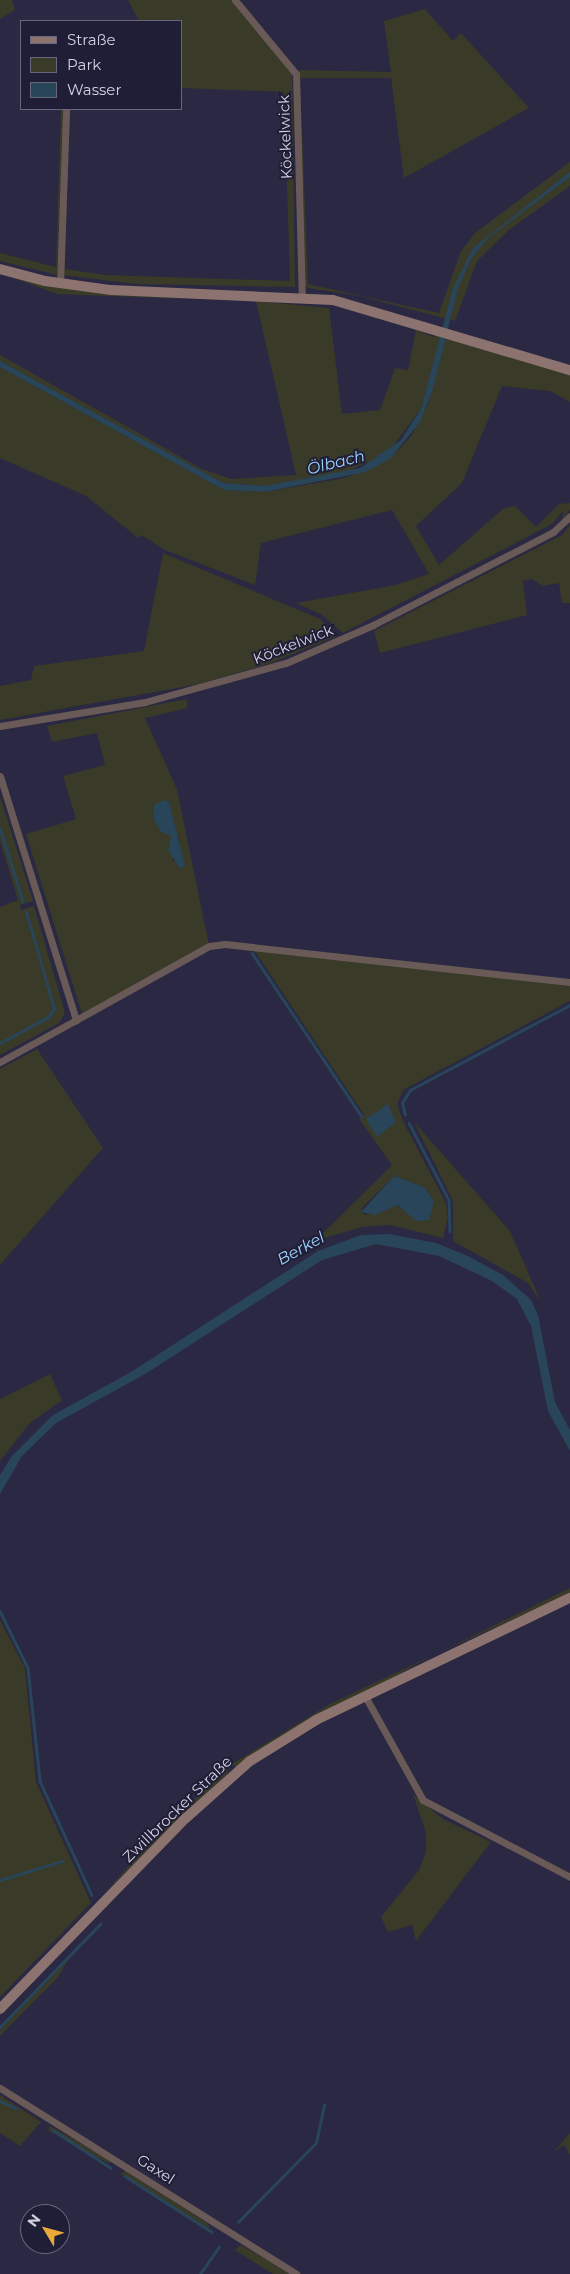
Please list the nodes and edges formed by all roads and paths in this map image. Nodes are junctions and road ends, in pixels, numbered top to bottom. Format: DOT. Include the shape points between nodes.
graph roads {
  1 [pos="235,0"];
  2 [pos="66,110"];
  3 [pos="0,269"];
  4 [pos="60,284"];
  5 [pos="302,296"];
  6 [pos="570,370"];
  7 [pos="570,516"];
  8 [pos="0,726"];
  9 [pos="0,776"];
  10 [pos="570,982"];
  11 [pos="76,1020"];
  12 [pos="0,1062"];
  13 [pos="570,1598"];
  14 [pos="365,1696"];
  15 [pos="570,1877"];
  16 [pos="0,2009"];
  17 [pos="0,2088"];
  18 [pos="297,2274"];
  1 -- 5 [label="street, Köckelwick" via="296,74"];
  2 -- 4 [label="street"];
  3 -- 4 [label="main road"];
  4 -- 5 [label="main road" via="111,290"];
  5 -- 6 [label="main road" via="371,307"];
  7 -- 8 [label="street, Köckelwick" via="540,539 368,628 286,663 145,702"];
  9 -- 11 [label="street"];
  10 -- 11 [label="street" via="225,944 208,946"];
  11 -- 12 [label="street"];
  13 -- 14 [label="main road, Zwillbrocker Straße"];
  14 -- 15 [label="street" via="423,1800"];
  14 -- 16 [label="main road, Zwillbrocker Straße" via="285,1738 226,1780"];
  17 -- 18 [label="street, Gaxel"];
}
